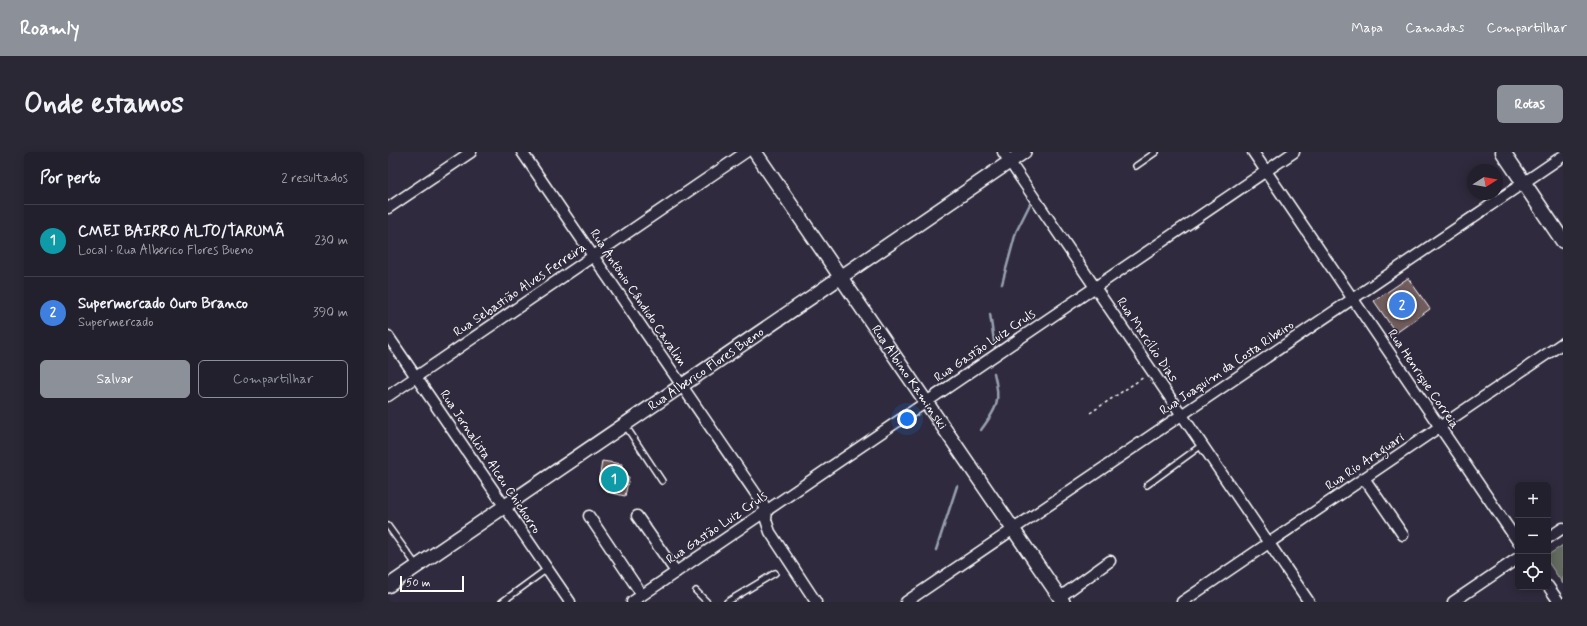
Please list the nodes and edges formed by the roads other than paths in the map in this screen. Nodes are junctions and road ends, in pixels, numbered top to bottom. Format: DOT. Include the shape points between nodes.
graph roads {
  1 [pos="471,152"];
  2 [pos="522,152"];
  3 [pos="746,152"];
  4 [pos="755,152"];
  5 [pos="1024,152"];
  6 [pos="1156,152"];
  7 [pos="1253,152"];
  8 [pos="1294,152"];
  9 [pos="1503,152"];
  10 [pos="1563,156"];
  11 [pos="1006,157"];
  12 [pos="1136,166"];
  13 [pos="1266,171"];
  14 [pos="1524,183"];
  15 [pos="388,208"];
  16 [pos="1563,240"];
  17 [pos="593,256"];
  18 [pos="841,277"];
  19 [pos="1095,287"];
  20 [pos="1353,298"];
  21 [pos="388,336"];
  22 [pos="1563,343"];
  23 [pos="416,377"];
  24 [pos="682,385"];
  25 [pos="388,396"];
  26 [pos="926,402"];
  27 [pos="1182,414"];
  28 [pos="624,424"];
  29 [pos="1440,427"];
  30 [pos="1202,445"];
  31 [pos="1364,478"];
  32 [pos="662,482"];
  33 [pos="1147,485"];
  34 [pos="504,506"];
  35 [pos="767,510"];
  36 [pos="589,516"];
  37 [pos="637,516"];
  38 [pos="388,526"];
  39 [pos="1563,528"];
  40 [pos="1013,529"];
  41 [pos="1402,535"];
  42 [pos="1551,536"];
  43 [pos="1515,538"];
  44 [pos="1269,543"];
  45 [pos="1515,560"];
  46 [pos="1110,561"];
  47 [pos="417,566"];
  48 [pos="547,569"];
  49 [pos="676,572"];
  50 [pos="775,573"];
  51 [pos="388,586"];
  52 [pos="1551,590"];
  53 [pos="696,591"];
  54 [pos="642,595"];
  55 [pos="1061,599"];
  56 [pos="502,602"];
  57 [pos="570,602"];
  58 [pos="632,602"];
  59 [pos="707,602"];
  60 [pos="726,602"];
  61 [pos="816,602"];
  62 [pos="906,602"];
  63 [pos="1182,602"];
  64 [pos="1309,602"];
  65 [pos="1453,602"];
  66 [pos="1559,602"];
  1 -- 15 [label="street"];
  2 -- 17 [label="street, Rua Antônio Cândido Cavalim"];
  3 -- 17 [label="street, Rua Sebastião Alves Ferreira"];
  4 -- 18 [label="street, Rua Albino Kaminski"];
  5 -- 11 [label="street, Rua Alberico Flores Bueno"];
  6 -- 12 [label="lane"];
  7 -- 13 [label="street, Rua Henrique Correia"];
  8 -- 13 [label="street, Rua Gastão Luiz Cruls"];
  9 -- 14 [label="main road"];
  10 -- 14 [label="street, Rua Joaquim da Costa Ribeiro"];
  11 -- 18 [label="street, Rua Alberico Flores Bueno"];
  11 -- 19 [label="street, Rua Marcílio Dias"];
  13 -- 19 [label="street, Rua Gastão Luiz Cruls"];
  13 -- 20 [label="street, Rua Henrique Correia"];
  14 -- 16 [label="main road"];
  14 -- 20 [label="street, Rua Joaquim da Costa Ribeiro"];
  17 -- 23 [label="street, Rua Sebastião Alves Ferreira"];
  17 -- 24 [label="street, Rua Antônio Cândido Cavalim"];
  18 -- 24 [label="street, Rua Alberico Flores Bueno"];
  18 -- 26 [label="street, Rua Albino Kaminski"];
  19 -- 26 [label="street, Rua Gastão Luiz Cruls"];
  19 -- 27 [label="street, Rua Marcílio Dias"];
  20 -- 27 [label="street, Rua Joaquim da Costa Ribeiro"];
  20 -- 29 [label="street, Rua Henrique Correia"];
  21 -- 23 [label="street, Rua Jornalista Alceu Chichorro"];
  22 -- 29 [label="street, Rua Rio Araguari"];
  23 -- 25 [label="street, Rua Sebastião Alves Ferreira"];
  23 -- 34 [label="street, Rua Jornalista Alceu Chichorro"];
  24 -- 28 [label="street, Rua Alberico Flores Bueno"];
  24 -- 35 [label="street, Rua Antônio Cândido Cavalim"];
  26 -- 35 [label="street, Rua Gastão Luiz Cruls"];
  26 -- 40 [label="street, Rua Albino Kaminski"];
  27 -- 30 [label="street, Rua Marcílio Dias"];
  27 -- 40 [label="street, Rua Joaquim da Costa Ribeiro"];
  28 -- 32 [label="lane"];
  28 -- 34 [label="street, Rua Alberico Flores Bueno"];
  29 -- 31 [label="street, Rua Rio Araguari"];
  29 -- 43 [label="street, Rua Henrique Correia"];
  30 -- 33 [label="lane"];
  30 -- 44 [label="street, Rua Marcílio Dias"];
  31 -- 41 [label="street"];
  31 -- 44 [label="street, Rua Rio Araguari"];
  34 -- 47 [label="street, Rua Alberico Flores Bueno"];
  34 -- 48 [label="street, Rua Jornalista Alceu Chichorro"];
  35 -- 49 [label="street, Rua Gastão Luiz Cruls"];
  35 -- 61 [label="street, Rua Antônio Cândido Cavalim" via="766,520 770,532"];
  36 -- 54 [label="street"];
  37 -- 49 [label="street"];
  38 -- 47 [label="lane"];
  39 -- 42 [label="street"];
  40 -- 55 [label="street, Rua Albino Kaminski"];
  40 -- 62 [label="street, Rua Joaquim da Costa Ribeiro"];
  44 -- 63 [label="street, Rua Rio Araguari"];
  44 -- 64 [label="street, Rua Marcílio Dias"];
  45 -- 65 [label="street"];
  46 -- 55 [label="street"];
  47 -- 51 [label="street, Rua Alberico Flores Bueno"];
  48 -- 56 [label="lane"];
  48 -- 57 [label="street, Rua Jornalista Alceu Chichorro"];
  49 -- 54 [label="street, Rua Gastão Luiz Cruls"];
  50 -- 60 [label="lane"];
  52 -- 66 [label="street"];
  53 -- 59 [label="lane"];
  54 -- 58 [label="street, Rua Gastão Luiz Cruls"];
}
